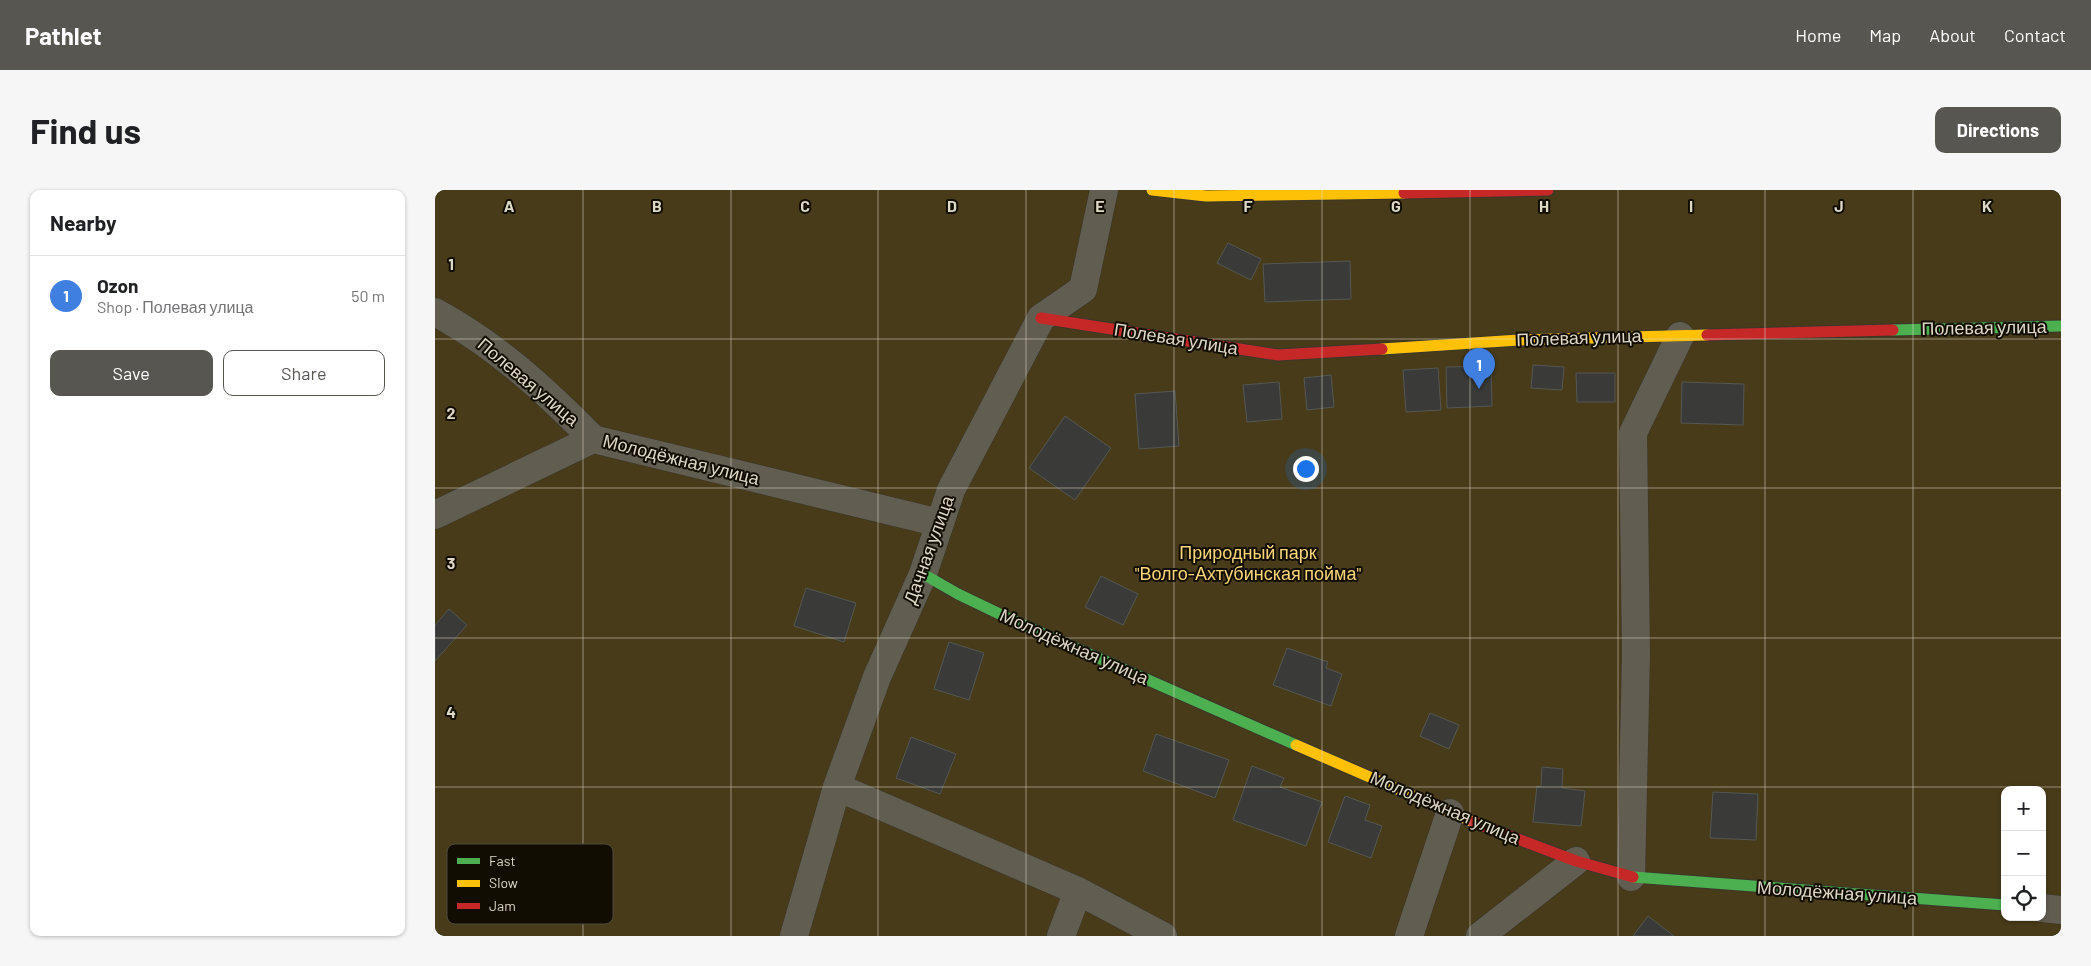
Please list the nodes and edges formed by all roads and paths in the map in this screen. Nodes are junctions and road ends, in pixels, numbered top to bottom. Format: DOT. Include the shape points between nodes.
graph roads {
  1 [pos="1104,190"];
  2 [pos="1152,190"];
  3 [pos="1548,190"];
  4 [pos="435,312"];
  5 [pos="1041,318"];
  6 [pos="2061,326"];
  7 [pos="1680,336"];
  8 [pos="593,439"];
  9 [pos="435,515"];
  10 [pos="940,523"];
  11 [pos="923,574"];
  12 [pos="837,787"];
  13 [pos="1450,812"];
  14 [pos="1576,861"];
  15 [pos="1631,877"];
  16 [pos="1078,891"];
  17 [pos="2001,905"];
  18 [pos="2046,908"];
  19 [pos="2061,910"];
  20 [pos="794,936"];
  21 [pos="1061,936"];
  22 [pos="1163,936"];
  23 [pos="1409,936"];
  24 [pos="1480,936"];
  1 -- 5 [label="street, Дачная улица" via="1083,289"];
  2 -- 3 [label="street" via="1206,196"];
  4 -- 8 [label="street, Полевая улица" via="503,355"];
  5 -- 7 [label="street, Полевая улица" via="1279,355 1519,340"];
  5 -- 10 [label="street, Дачная улица" via="951,490"];
  6 -- 7 [label="street, Полевая улица"];
  7 -- 15 [label="street" via="1633,433 1636,654"];
  8 -- 9 [label="street, Молодёжная улица"];
  8 -- 10 [label="street, Молодёжная улица"];
  10 -- 11 [label="street, Дачная улица"];
  11 -- 12 [label="street, Дачная улица" via="877,677"];
  11 -- 13 [label="street, Молодёжная улица" via="1010,619"];
  12 -- 16 [label="street"];
  12 -- 20 [label="street, Дачная улица"];
  13 -- 14 [label="street, Молодёжная улица"];
  13 -- 23 [label="street"];
  14 -- 15 [label="street, Молодёжная улица"];
  14 -- 24 [label="street"];
  15 -- 17 [label="street, Молодёжная улица"];
  16 -- 21 [label="street"];
  16 -- 22 [label="street"];
  18 -- 19 [label="street"];
}
